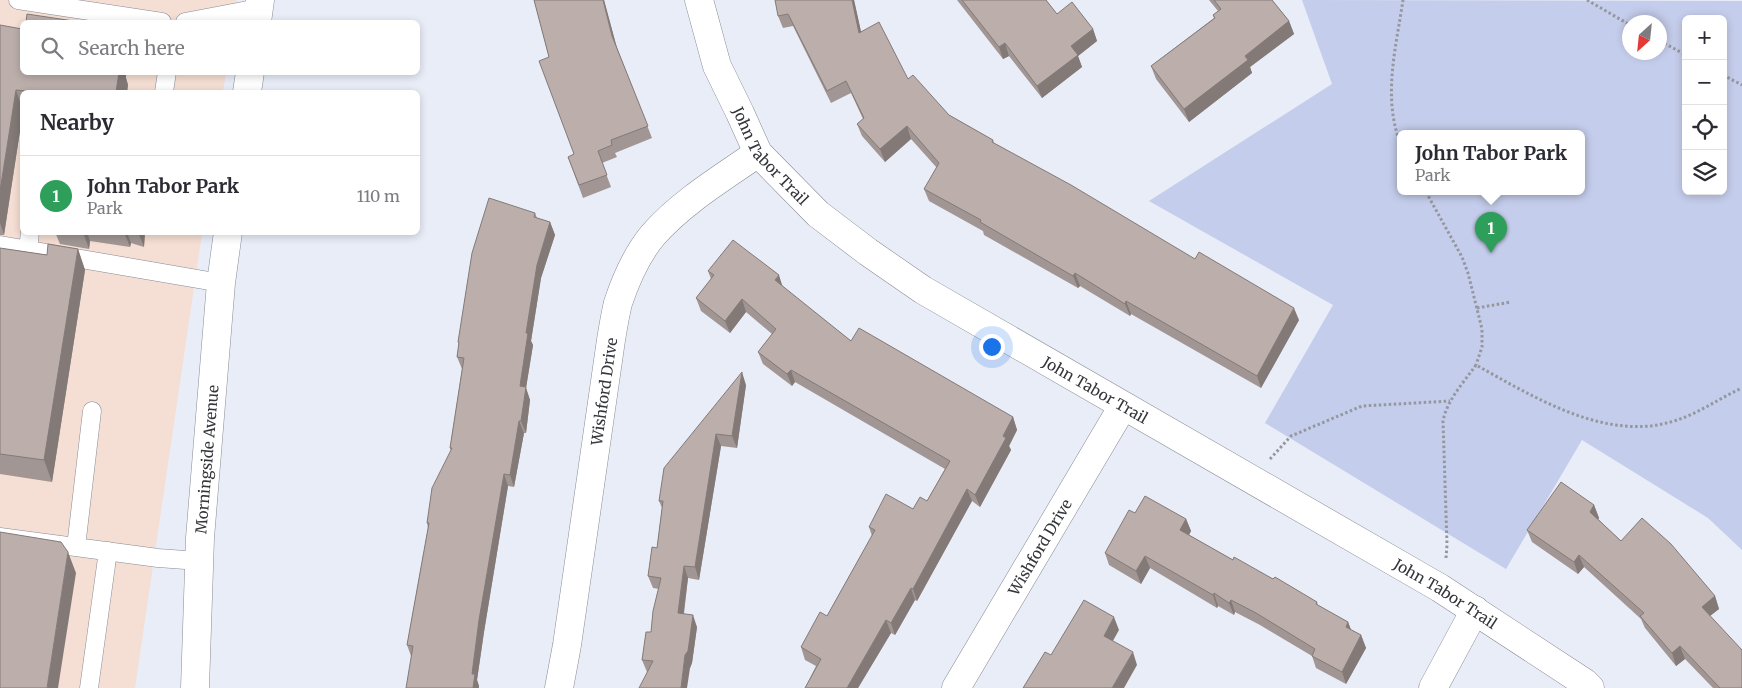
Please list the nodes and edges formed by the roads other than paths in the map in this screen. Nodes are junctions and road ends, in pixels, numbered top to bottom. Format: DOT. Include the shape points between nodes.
graph roads {
  1 [pos="18,0"];
  2 [pos="698,0"];
  3 [pos="65,4"];
  4 [pos="259,10"];
  5 [pos="151,20"];
  6 [pos="197,20"];
  7 [pos="167,75"];
  8 [pos="250,75"];
  9 [pos="164,90"];
  10 [pos="247,90"];
  11 [pos="758,153"];
  12 [pos="228,235"];
  13 [pos="29,241"];
  14 [pos="0,245"];
  15 [pos="221,283"];
  16 [pos="1123,406"];
  17 [pos="92,411"];
  18 [pos="0,537"];
  19 [pos="76,547"];
  20 [pos="108,551"];
  21 [pos="199,561"];
  22 [pos="1475,610"];
  23 [pos="89,688"];
  24 [pos="194,688"];
  25 [pos="559,688"];
  26 [pos="956,688"];
  27 [pos="1433,688"];
  28 [pos="1590,688"];
  1 -- 3 [label="lane"];
  2 -- 11 [label="street, John Tabor Trail" via="717,66"];
  3 -- 5 [label="lane"];
  4 -- 6 [label="lane"];
  7 -- 9 [label="lane"];
  8 -- 10 [label="street"];
  11 -- 16 [label="street, John Tabor Trail" via="818,214 868,252 923,290"];
  11 -- 25 [label="street, Wishford Drive" via="671,216 637,259 621,296 611,340"];
  12 -- 15 [label="street, Morningside Avenue"];
  13 -- 14 [label="lane"];
  13 -- 15 [label="lane"];
  15 -- 21 [label="street, Morningside Avenue"];
  16 -- 22 [label="street, John Tabor Trail"];
  16 -- 26 [label="street, Wishford Drive"];
  17 -- 19 [label="lane"];
  18 -- 19 [label="lane"];
  19 -- 20 [label="lane"];
  20 -- 21 [label="lane"];
  20 -- 23 [label="lane"];
  21 -- 24 [label="street, Morningside Avenue"];
  22 -- 27 [label="street"];
  22 -- 28 [label="street, John Tabor Trail"];
}
